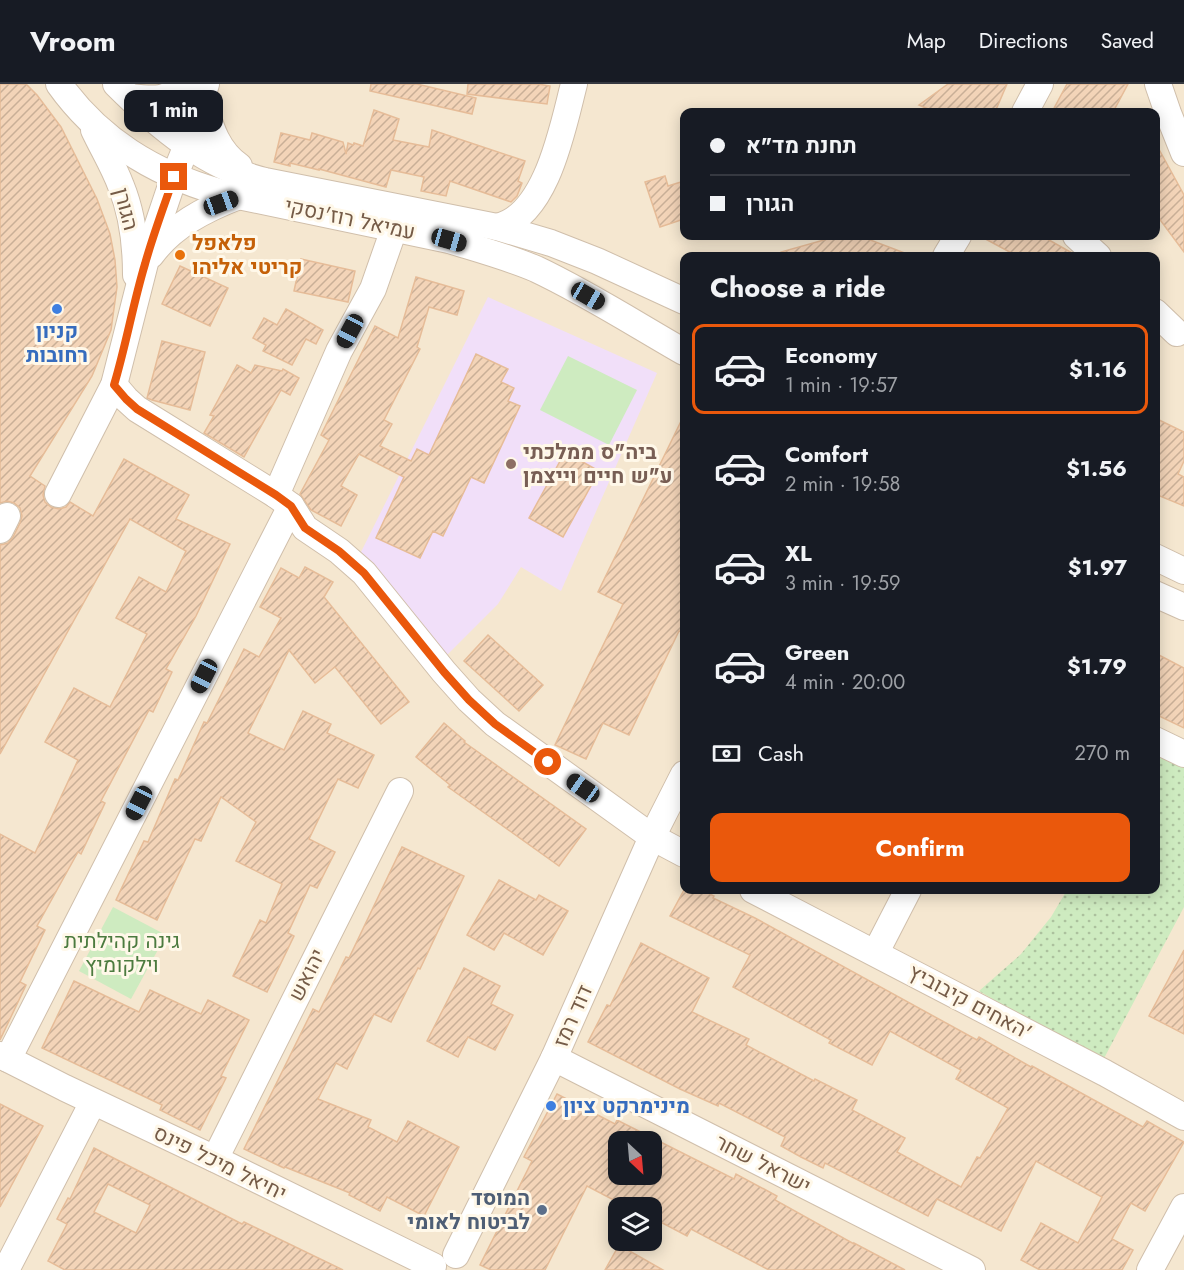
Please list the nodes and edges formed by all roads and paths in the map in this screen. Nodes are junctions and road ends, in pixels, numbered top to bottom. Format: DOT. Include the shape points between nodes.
graph roads {
  1 [pos="59,84"];
  2 [pos="574,84"];
  3 [pos="1040,84"];
  4 [pos="1158,84"];
  5 [pos="124,88"];
  6 [pos="197,88"];
  7 [pos="1027,108"];
  8 [pos="90,122"];
  9 [pos="179,139"];
  10 [pos="1184,153"];
  11 [pos="174,177"];
  12 [pos="265,181"];
  13 [pos="239,196"];
  14 [pos="536,197"];
  15 [pos="497,227"];
  16 [pos="394,230"];
  17 [pos="1080,240"];
  18 [pos="551,243"];
  19 [pos="1094,252"];
  20 [pos="145,263"];
  21 [pos="680,299"];
  22 [pos="134,302"];
  23 [pos="1160,317"];
  24 [pos="1177,333"];
  25 [pos="680,350"];
  26 [pos="114,385"];
  27 [pos="58,494"];
  28 [pos="284,500"];
  29 [pos="1160,559"];
  30 [pos="1184,571"];
  31 [pos="1160,596"];
  32 [pos="1184,607"];
  33 [pos="1160,742"];
  34 [pos="1184,754"];
  35 [pos="680,782"];
  36 [pos="400,791"];
  37 [pos="652,837"];
  38 [pos="680,852"];
  39 [pos="761,894"];
  40 [pos="906,894"];
  41 [pos="876,952"];
  42 [pos="4,1057"];
  43 [pos="554,1058"];
  44 [pos="93,1102"];
  45 [pos="1184,1118"];
  46 [pos="215,1159"];
  47 [pos="1184,1207"];
  48 [pos="464,1262"];
  49 [pos="432,1268"];
  50 [pos="6,1270"];
  51 [pos="972,1270"];
  52 [pos="1150,1270"];
  1 -- 8 [label="street"];
  2 -- 14 [label="street" via="553,162"];
  3 -- 7 [label="street"];
  4 -- 10 [label="street"];
  5 -- 6 [label="street" via="148,99"];
  5 -- 9 [label="street, עמיאל רוז'נסקי" via="146,114"];
  6 -- 9 [label="street, הגורן"];
  6 -- 12 [label="street" via="224,153"];
  8 -- 11 [label="street, עמיאל רוז'נסקי" via="124,150"];
  8 -- 22 [label="street, הגורן" via="125,196 135,245"];
  9 -- 11 [label="street, הגורן"];
  9 -- 12 [label="street, עמיאל רוז'נסקי" via="221,165"];
  11 -- 13 [label="street, עמיאל רוז'נסקי"];
  11 -- 20 [label="street, הגורן"];
  12 -- 15 [label="street, עמיאל רוז'נסקי"];
  13 -- 16 [label="street, עמיאל רוז'נסקי"];
  13 -- 20 [label="street" via="183,224"];
  14 -- 15 [label="street" via="516,219"];
  14 -- 18 [label="street" via="537,222"];
  15 -- 18 [label="street, עמיאל רוז'נסקי"];
  16 -- 25 [label="street, עמיאל רוז'נסקי" via="449,240 533,268"];
  16 -- 28 [label="street" via="373,289 339,351"];
  17 -- 19 [label="street"];
  18 -- 21 [label="street, עמיאל רוז'נסקי"];
  20 -- 22 [label="street, הגורן"];
  22 -- 26 [label="street, הגורן"];
  23 -- 24 [label="street"];
  26 -- 27 [label="street, הגורן"];
  26 -- 28 [label="street" via="143,414"];
  28 -- 37 [label="street" via="305,528 364,573 444,672 495,724"];
  28 -- 42 [label="street"];
  29 -- 30 [label="street"];
  31 -- 32 [label="street"];
  33 -- 34 [label="street"];
  35 -- 37 [label="street, דוד רמז"];
  36 -- 46 [label="street, יהואש"];
  37 -- 38 [label="street"];
  37 -- 43 [label="street, דוד רמז"];
  39 -- 41 [label="street, האחים קיבוביץ'"];
  40 -- 41 [label="street"];
  41 -- 45 [label="street, האחים קיבוביץ'"];
  42 -- 44 [label="street, יחיאל מיכל פינס"];
  43 -- 48 [label="street, דוד רמז"];
  43 -- 51 [label="street, ישראל שחר"];
  44 -- 46 [label="street, יחיאל מיכל פינס"];
  44 -- 50 [label="street"];
  46 -- 49 [label="street, יחיאל מיכל פינס"];
  47 -- 52 [label="street"];
  48 -- 49 [label="street" via="449,1254"];
}
